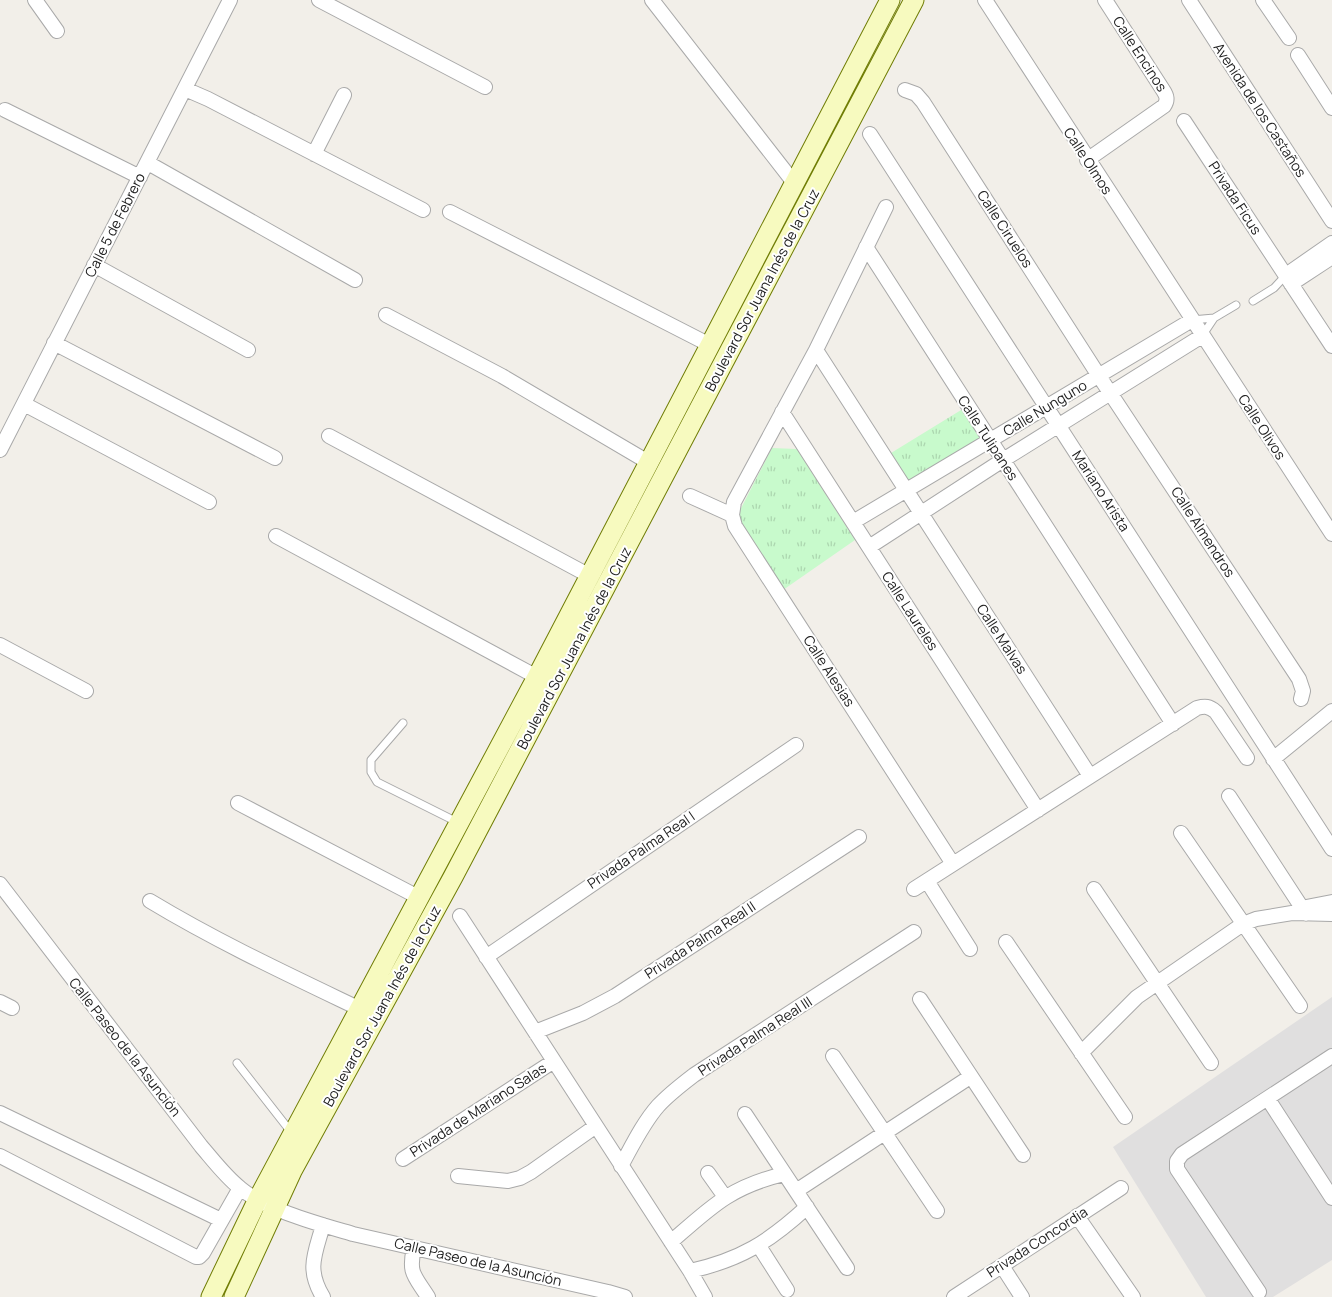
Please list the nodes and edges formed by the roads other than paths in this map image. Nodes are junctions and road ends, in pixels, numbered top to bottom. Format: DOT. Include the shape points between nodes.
graph roads {
  1 [pos="36,0"];
  2 [pos="230,0"];
  3 [pos="319,0"];
  4 [pos="652,0"];
  5 [pos="890,0"];
  6 [pos="914,0"];
  7 [pos="985,0"];
  8 [pos="1104,0"];
  9 [pos="1189,0"];
  10 [pos="1263,0"];
  11 [pos="57,31"];
  12 [pos="1289,38"];
  13 [pos="1298,55"];
  14 [pos="485,87"];
  15 [pos="185,89"];
  16 [pos="905,90"];
  17 [pos="344,95"];
  18 [pos="1332,108"];
  19 [pos="6,110"];
  20 [pos="1184,120"];
  21 [pos="870,134"];
  22 [pos="314,154"];
  23 [pos="1087,160"];
  24 [pos="148,163"];
  25 [pos="140,177"];
  26 [pos="795,184"];
  27 [pos="886,207"];
  28 [pos="423,210"];
  29 [pos="450,212"];
  30 [pos="1332,221"];
  31 [pos="1332,243"];
  32 [pos="866,248"];
  33 [pos="1332,257"];
  34 [pos="94,265"];
  35 [pos="355,280"];
  36 [pos="1288,280"];
  37 [pos="1254,301"];
  38 [pos="1236,305"];
  39 [pos="386,315"];
  40 [pos="1214,318"];
  41 [pos="1192,320"];
  42 [pos="1202,336"];
  43 [pos="54,343"];
  44 [pos="710,345"];
  45 [pos="1332,346"];
  46 [pos="248,350"];
  47 [pos="816,350"];
  48 [pos="1099,376"];
  49 [pos="1111,392"];
  50 [pos="24,404"];
  51 [pos="1047,407"];
  52 [pos="782,412"];
  53 [pos="1058,425"];
  54 [pos="330,436"];
  55 [pos="990,440"];
  56 [pos="0,450"];
  57 [pos="275,458"];
  58 [pos="1003,460"];
  59 [pos="648,462"];
  60 [pos="690,496"];
  61 [pos="208,502"];
  62 [pos="913,502"];
  63 [pos="732,515"];
  64 [pos="853,522"];
  65 [pos="1332,534"];
  66 [pos="276,536"];
  67 [pos="869,547"];
  68 [pos="590,576"];
  69 [pos="0,644"];
  70 [pos="537,677"];
  71 [pos="86,691"];
  72 [pos="1302,695"];
  73 [pos="1332,711"];
  74 [pos="402,723"];
  75 [pos="1173,724"];
  76 [pos="796,745"];
  77 [pos="1247,758"];
  78 [pos="1273,759"];
  79 [pos="1090,776"];
  80 [pos="1229,796"];
  81 [pos="238,803"];
  82 [pos="1038,810"];
  83 [pos="459,824"];
  84 [pos="1181,833"];
  85 [pos="859,837"];
  86 [pos="1332,849"];
  87 [pos="953,864"];
  88 [pos="927,881"];
  89 [pos="0,884"];
  90 [pos="914,889"];
  91 [pos="1094,889"];
  92 [pos="420,898"];
  93 [pos="150,901"];
  94 [pos="1332,902"];
  95 [pos="1300,912"];
  96 [pos="1332,914"];
  97 [pos="460,916"];
  98 [pos="1243,924"];
  99 [pos="914,932"];
  100 [pos="1006,942"];
  101 [pos="970,950"];
  102 [pos="486,957"];
  103 [pos="1156,982"];
  104 [pos="920,999"];
  105 [pos="1300,1006"];
  106 [pos="360,1010"];
  107 [pos="535,1032"];
  108 [pos="1081,1053"];
  109 [pos="833,1056"];
  110 [pos="1332,1056"];
  111 [pos="554,1061"];
  112 [pos="237,1063"];
  113 [pos="1211,1063"];
  114 [pos="970,1077"];
  115 [pos="1268,1098"];
  116 [pos="0,1112"];
  117 [pos="744,1114"];
  118 [pos="1125,1117"];
  119 [pos="596,1126"];
  120 [pos="885,1133"];
  121 [pos="293,1135"];
  122 [pos="1023,1155"];
  123 [pos="0,1156"];
  124 [pos="402,1159"];
  125 [pos="621,1166"];
  126 [pos="708,1173"];
  127 [pos="784,1174"];
  128 [pos="458,1176"];
  129 [pos="240,1188"];
  130 [pos="1120,1188"];
  131 [pos="796,1191"];
  132 [pos="724,1197"];
  133 [pos="1332,1198"];
  134 [pos="266,1203"];
  135 [pos="806,1207"];
  136 [pos="937,1211"];
  137 [pos="1077,1216"];
  138 [pos="221,1220"];
  139 [pos="323,1225"];
  140 [pos="671,1242"];
  141 [pos="759,1246"];
  142 [pos="414,1248"];
  143 [pos="1002,1266"];
  144 [pos="847,1268"];
  145 [pos="690,1272"];
  146 [pos="787,1290"];
  147 [pos="1259,1292"];
  148 [pos="211,1297"];
  149 [pos="234,1297"];
  150 [pos="323,1297"];
  151 [pos="428,1297"];
  152 [pos="626,1297"];
  153 [pos="705,1297"];
  154 [pos="954,1297"];
  155 [pos="1022,1297"];
  156 [pos="1133,1297"];
  1 -- 11 [label="street"];
  2 -- 15 [label="street, Calle 5 de Febrero"];
  3 -- 14 [label="street"];
  4 -- 26 [label="street"];
  5 -- 26 [label="main road, Boulevard Sor Juana Inés de la Cruz"];
  6 -- 134 [label="main road, Boulevard Sor Juana Inés de la Cruz" via="453,877 292,1170"];
  7 -- 23 [label="street, Calle Olmos"];
  8 -- 23 [label="street, Calle Encinos" via="1164,90 1167,102"];
  9 -- 30 [label="street, Avenida de los Castaños"];
  10 -- 12 [label="street"];
  13 -- 18 [label="street"];
  15 -- 22 [label="street"];
  15 -- 24 [label="street, Calle 5 de Febrero"];
  16 -- 48 [label="street, Calle Ciruelos" via="916,94 923,102"];
  17 -- 22 [label="street"];
  19 -- 25 [label="street"];
  20 -- 36 [label="street, Privada Ficus"];
  21 -- 51 [label="street, Mariano Arista"];
  22 -- 28 [label="street"];
  23 -- 41 [label="street, Calle Olmos"];
  24 -- 25 [label="street, Calle 5 de Febrero"];
  24 -- 35 [label="street"];
  25 -- 34 [label="street, Calle 5 de Febrero"];
  26 -- 44 [label="main road, Boulevard Sor Juana Inés de la Cruz"];
  27 -- 32 [label="street"];
  29 -- 44 [label="street"];
  31 -- 36 [label="street"];
  32 -- 47 [label="street"];
  32 -- 55 [label="street, Calle Tulipanes"];
  33 -- 36 [label="street"];
  34 -- 43 [label="street, Calle 5 de Febrero"];
  34 -- 46 [label="street"];
  36 -- 37 [label="lane"];
  36 -- 45 [label="street, Privada Ficus"];
  38 -- 40 [label="lane, Calle Nunguno"];
  39 -- 59 [label="street" via="502,376"];
  40 -- 41 [label="lane, Calle Nunguno"];
  40 -- 42 [label="lane, Calle Nunguno"];
  41 -- 42 [label="street, Calle Olivos"];
  41 -- 48 [label="street, Calle Nunguno"];
  42 -- 49 [label="street, Calle Nunguno"];
  42 -- 65 [label="street, Calle Olivos"];
  43 -- 50 [label="street, Calle 5 de Febrero"];
  43 -- 57 [label="street"];
  44 -- 59 [label="main road, Boulevard Sor Juana Inés de la Cruz"];
  47 -- 52 [label="street"];
  47 -- 62 [label="street"];
  48 -- 49 [label="street, Calle Almendros"];
  48 -- 51 [label="street, Calle Nunguno"];
  49 -- 53 [label="street, Calle Nunguno"];
  49 -- 72 [label="street, Calle Almendros" via="1299,679"];
  50 -- 56 [label="street, Calle 5 de Febrero"];
  50 -- 61 [label="street"];
  51 -- 53 [label="street, Mariano Arista"];
  51 -- 55 [label="street, Calle Nunguno"];
  52 -- 63 [label="street" via="734,502"];
  52 -- 64 [label="street, Calle Laureles"];
  53 -- 58 [label="street, Calle Nunguno"];
  53 -- 78 [label="street, Mariano Arista"];
  54 -- 68 [label="street"];
  55 -- 58 [label="street, Calle Tulipanes"];
  55 -- 62 [label="street, Calle Nunguno"];
  58 -- 62 [label="street, Calle Nunguno"];
  58 -- 75 [label="street, Calle Tulipanes"];
  59 -- 68 [label="main road, Boulevard Sor Juana Inés de la Cruz"];
  60 -- 63 [label="street"];
  62 -- 64 [label="street, Calle Nunguno"];
  62 -- 67 [label="street, Calle Nunguno"];
  62 -- 79 [label="street, Calle Malvas"];
  63 -- 87 [label="street, Calle Alesias" via="735,526"];
  64 -- 67 [label="street, Calle Laureles"];
  66 -- 70 [label="street"];
  67 -- 82 [label="street, Calle Laureles"];
  68 -- 70 [label="main road, Boulevard Sor Juana Inés de la Cruz"];
  69 -- 71 [label="street"];
  70 -- 83 [label="main road, Boulevard Sor Juana Inés de la Cruz"];
  73 -- 78 [label="street"];
  74 -- 83 [label="lane" via="371,760 371,772 377,782"];
  75 -- 77 [label="street" via="1197,708 1211,708"];
  75 -- 79 [label="street"];
  76 -- 102 [label="street, Privada Palma Real I"];
  78 -- 86 [label="street, Mariano Arista"];
  79 -- 82 [label="street"];
  80 -- 95 [label="street"];
  81 -- 92 [label="street"];
  82 -- 87 [label="street"];
  83 -- 92 [label="main road, Boulevard Sor Juana Inés de la Cruz"];
  84 -- 98 [label="street"];
  85 -- 107 [label="street, Privada Palma Real II" via="615,996"];
  87 -- 88 [label="street"];
  88 -- 90 [label="street"];
  88 -- 101 [label="street"];
  89 -- 129 [label="street, Calle Paseo de la Asunción" via="201,1146"];
  91 -- 103 [label="street"];
  92 -- 106 [label="main road, Boulevard Sor Juana Inés de la Cruz"];
  93 -- 106 [label="street" via="256,960"];
  94 -- 95 [label="street"];
  95 -- 96 [label="street"];
  95 -- 98 [label="street"];
  97 -- 102 [label="street"];
  98 -- 103 [label="street"];
  98 -- 105 [label="street"];
  99 -- 125 [label="street, Privada Palma Real III" via="694,1075 657,1107"];
  100 -- 108 [label="street"];
  102 -- 107 [label="street"];
  103 -- 108 [label="street"];
  103 -- 113 [label="street"];
  104 -- 114 [label="street"];
  106 -- 121 [label="main road, Boulevard Sor Juana Inés de la Cruz"];
  107 -- 111 [label="street"];
  108 -- 118 [label="street"];
  109 -- 120 [label="street"];
  110 -- 115 [label="street"];
  111 -- 119 [label="street"];
  111 -- 124 [label="street, Privada de Mariano Salas"];
  112 -- 121 [label="lane"];
  114 -- 120 [label="street"];
  114 -- 122 [label="street"];
  115 -- 133 [label="street"];
  115 -- 147 [label="street" via="1182,1154 1177,1161 1177,1168"];
  116 -- 138 [label="street"];
  117 -- 127 [label="street"];
  119 -- 125 [label="street"];
  119 -- 128 [label="street" via="520,1178 508,1181"];
  120 -- 131 [label="street"];
  120 -- 136 [label="street"];
  121 -- 134 [label="main road, Boulevard Sor Juana Inés de la Cruz"];
  123 -- 138 [label="street" via="196,1257 203,1253"];
  125 -- 140 [label="street"];
  126 -- 132 [label="street"];
  127 -- 131 [label="street"];
  127 -- 132 [label="street" via="750,1184"];
  129 -- 134 [label="street, Calle Paseo de la Asunción"];
  129 -- 138 [label="street"];
  130 -- 137 [label="street, Privada Concordia"];
  131 -- 135 [label="street"];
  132 -- 140 [label="street"];
  134 -- 139 [label="street, Calle Paseo de la Asunción"];
  134 -- 148 [label="main road, Boulevard Sor Juana Inés de la Cruz"];
  134 -- 149 [label="main road, Boulevard Sor Juana Inés de la Cruz"];
  135 -- 141 [label="street"];
  135 -- 144 [label="street"];
  137 -- 143 [label="street, Privada Concordia"];
  137 -- 156 [label="street"];
  139 -- 142 [label="street, Calle Paseo de la Asunción"];
  139 -- 150 [label="street" via="312,1273"];
  140 -- 145 [label="street"];
  141 -- 145 [label="street" via="714,1266"];
  141 -- 146 [label="street"];
  142 -- 151 [label="street" via="410,1264"];
  142 -- 152 [label="street, Calle Paseo de la Asunción"];
  143 -- 154 [label="street, Privada Concordia"];
  143 -- 155 [label="street"];
  145 -- 153 [label="street"];
}
